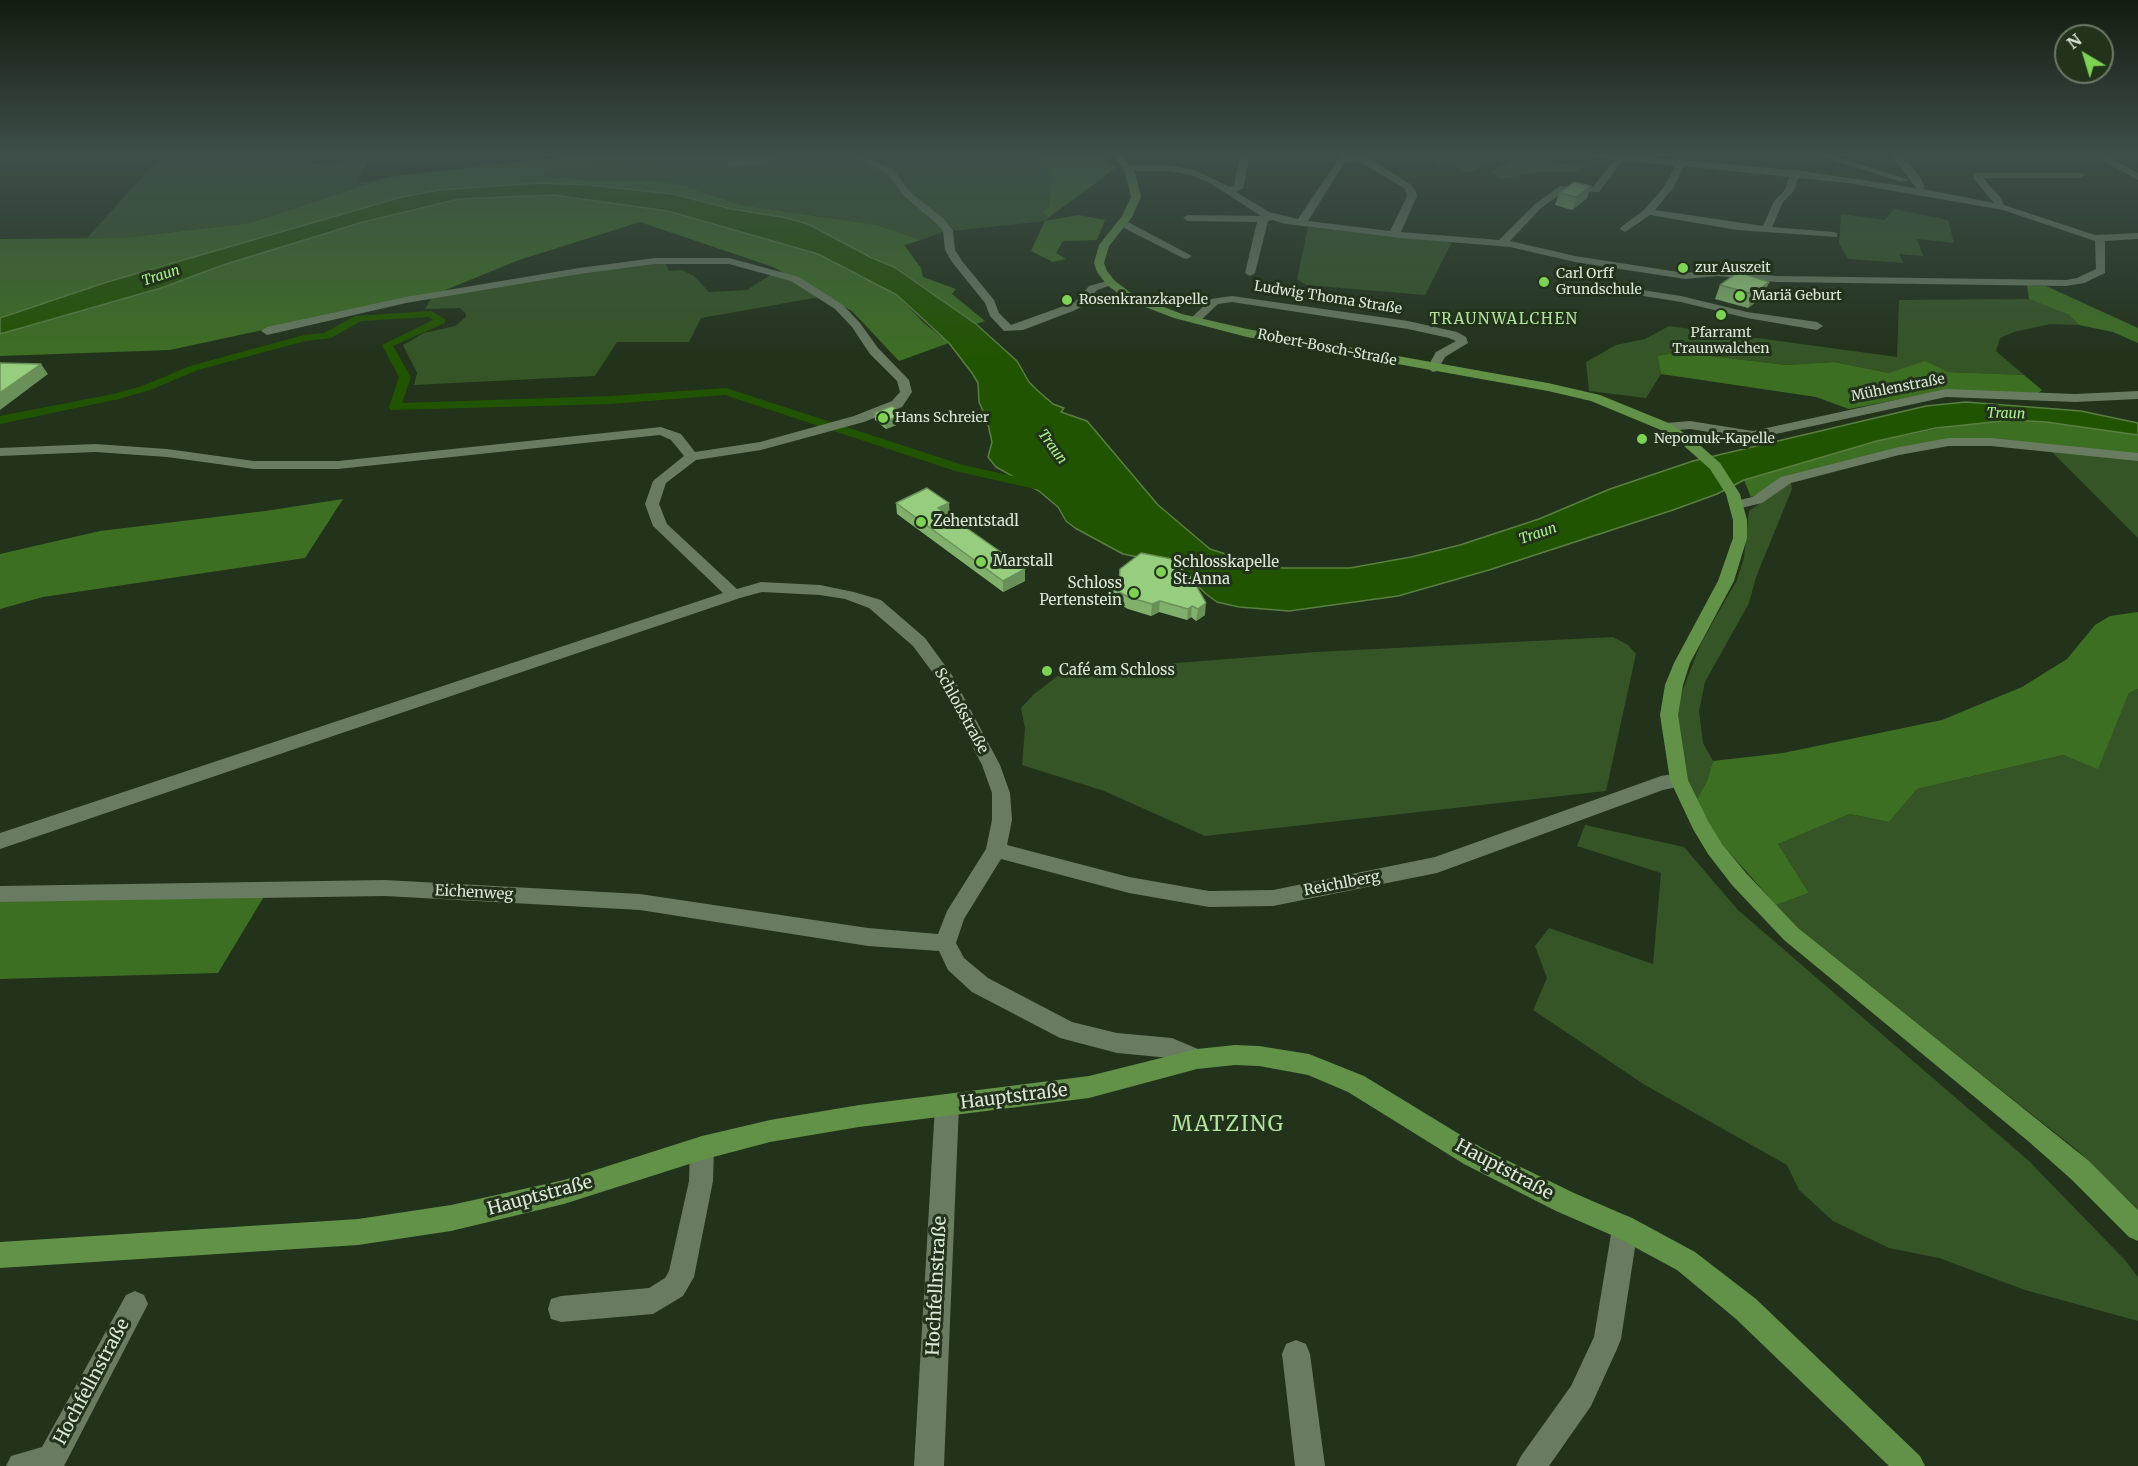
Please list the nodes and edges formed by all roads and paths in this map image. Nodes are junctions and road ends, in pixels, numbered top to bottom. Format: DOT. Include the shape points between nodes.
graph roads {
  1 [pos="940,222"];
  2 [pos="1266,222"];
  3 [pos="1297,222"];
  4 [pos="1399,222"];
  5 [pos="1522,222"];
  6 [pos="1634,222"];
  7 [pos="1716,222"];
  8 [pos="1769,222"];
  9 [pos="2042,222"];
  10 [pos="1122,223"];
  11 [pos="1301,223"];
  12 [pos="1625,229"];
  13 [pos="1766,230"];
  14 [pos="1394,234"];
  15 [pos="1833,235"];
  16 [pos="2138,236"];
  17 [pos="2100,239"];
  18 [pos="1502,243"];
  19 [pos="1187,256"];
  20 [pos="1250,273"];
  21 [pos="1694,276"];
  22 [pos="1111,283"];
  23 [pos="1610,288"];
  24 [pos="1681,299"];
  25 [pos="1195,320"];
  26 [pos="1818,326"];
  27 [pos="267,331"];
  28 [pos="1432,368"];
  29 [pos="2138,395"];
  30 [pos="1666,427"];
  31 [pos="0,452"];
  32 [pos="692,457"];
  33 [pos="2138,457"];
  34 [pos="1736,500"];
  35 [pos="734,595"];
  36 [pos="1679,780"];
  37 [pos="0,841"];
  38 [pos="996,850"];
  39 [pos="0,894"];
  40 [pos="945,943"];
  41 [pos="1197,1059"];
  42 [pos="947,1105"];
  43 [pos="702,1148"];
  44 [pos="1625,1228"];
  45 [pos="2138,1228"];
  46 [pos="0,1255"];
  47 [pos="135,1304"];
  48 [pos="561,1309"];
  49 [pos="1296,1354"];
  50 [pos="49,1464"];
  51 [pos="21,1466"];
  52 [pos="929,1466"];
  53 [pos="1310,1466"];
  54 [pos="1531,1466"];
  55 [pos="1910,1466"];
  1 -- 22 [label="street" via="946,228 953,256 1008,329 1060,313 1079,304 1093,288"];
  2 -- 20 [label="street"];
  3 -- 11 [label="street"];
  4 -- 14 [label="street"];
  5 -- 18 [label="street"];
  6 -- 12 [label="street"];
  7 -- 13 [label="street"];
  8 -- 13 [label="street"];
  9 -- 17 [label="street"];
  10 -- 19 [label="street"];
  10 -- 22 [label="main road" via="1100,254 1100,267"];
  11 -- 14 [label="street"];
  13 -- 15 [label="street"];
  14 -- 18 [label="street"];
  16 -- 17 [label="street"];
  17 -- 21 [label="street" via="2100,272 2066,283 1776,279 1718,273"];
  18 -- 21 [label="street" via="1583,260"];
  21 -- 24 [label="street" via="1696,282"];
  22 -- 25 [label="main road, Robert-Bosch-Straße" via="1141,303"];
  23 -- 24 [label="street"];
  24 -- 26 [label="street"];
  25 -- 28 [label="main road, Robert-Bosch-Straße"];
  25 -- 28 [label="street, Ludwig Thoma Straße" via="1215,301 1232,299 1417,327 1454,335 1463,341 1440,355"];
  27 -- 32 [label="street" via="406,300 579,271 655,261 729,261 781,273 809,287 845,313 903,380 906,392 897,404 761,446"];
  28 -- 30 [label="main road, Robert-Bosch-Straße" via="1576,393"];
  29 -- 30 [label="street, Mühlenstraße" via="2065,398 1946,393 1754,435 1690,425"];
  30 -- 34 [label="main road, Robert-Bosch-Straße" via="1715,466"];
  31 -- 32 [label="street" via="95,448 254,465 338,465 661,431 676,437"];
  32 -- 35 [label="street" via="660,481 652,504 660,526"];
  33 -- 34 [label="street" via="1991,442 1949,442 1797,477 1757,500"];
  34 -- 36 [label="main road" via="1740,538 1736,556 1682,663 1671,698 1671,736"];
  35 -- 37 [label="street, Schloßstraße"];
  35 -- 38 [label="street, Schloßstraße" via="761,587 848,595 875,604 919,642 943,675 991,765 1000,793 1002,820"];
  36 -- 38 [label="street, Reichlberg" via="1661,783 1437,865 1273,898 1209,899 1140,887"];
  36 -- 45 [label="main road" via="1715,849 1763,907 1791,934 2037,1133"];
  38 -- 40 [label="street, Schloßstraße" via="954,917"];
  39 -- 40 [label="street, Eichenweg" via="385,888 640,902 868,937"];
  40 -- 41 [label="street" via="956,964 980,985 1068,1031 1117,1043 1172,1048"];
  41 -- 42 [label="main road, Hauptstraße" via="1089,1087"];
  41 -- 44 [label="main road, Hauptstraße" via="1258,1056 1335,1074 1473,1156"];
  42 -- 43 [label="main road, Hauptstraße" via="790,1127"];
  42 -- 52 [label="street, Hochfellnstraße"];
  43 -- 46 [label="main road, Hauptstraße" via="507,1206 369,1231"];
  43 -- 48 [label="street" via="701,1181 681,1276 674,1287 653,1301"];
  44 -- 54 [label="street" via="1607,1339 1581,1396"];
  44 -- 55 [label="main road, Hauptstraße" via="1669,1251 1746,1309"];
  47 -- 50 [label="street, Hochfellnstraße"];
  49 -- 53 [label="street"];
  50 -- 51 [label="street, Hochfellnstraße"];
}
